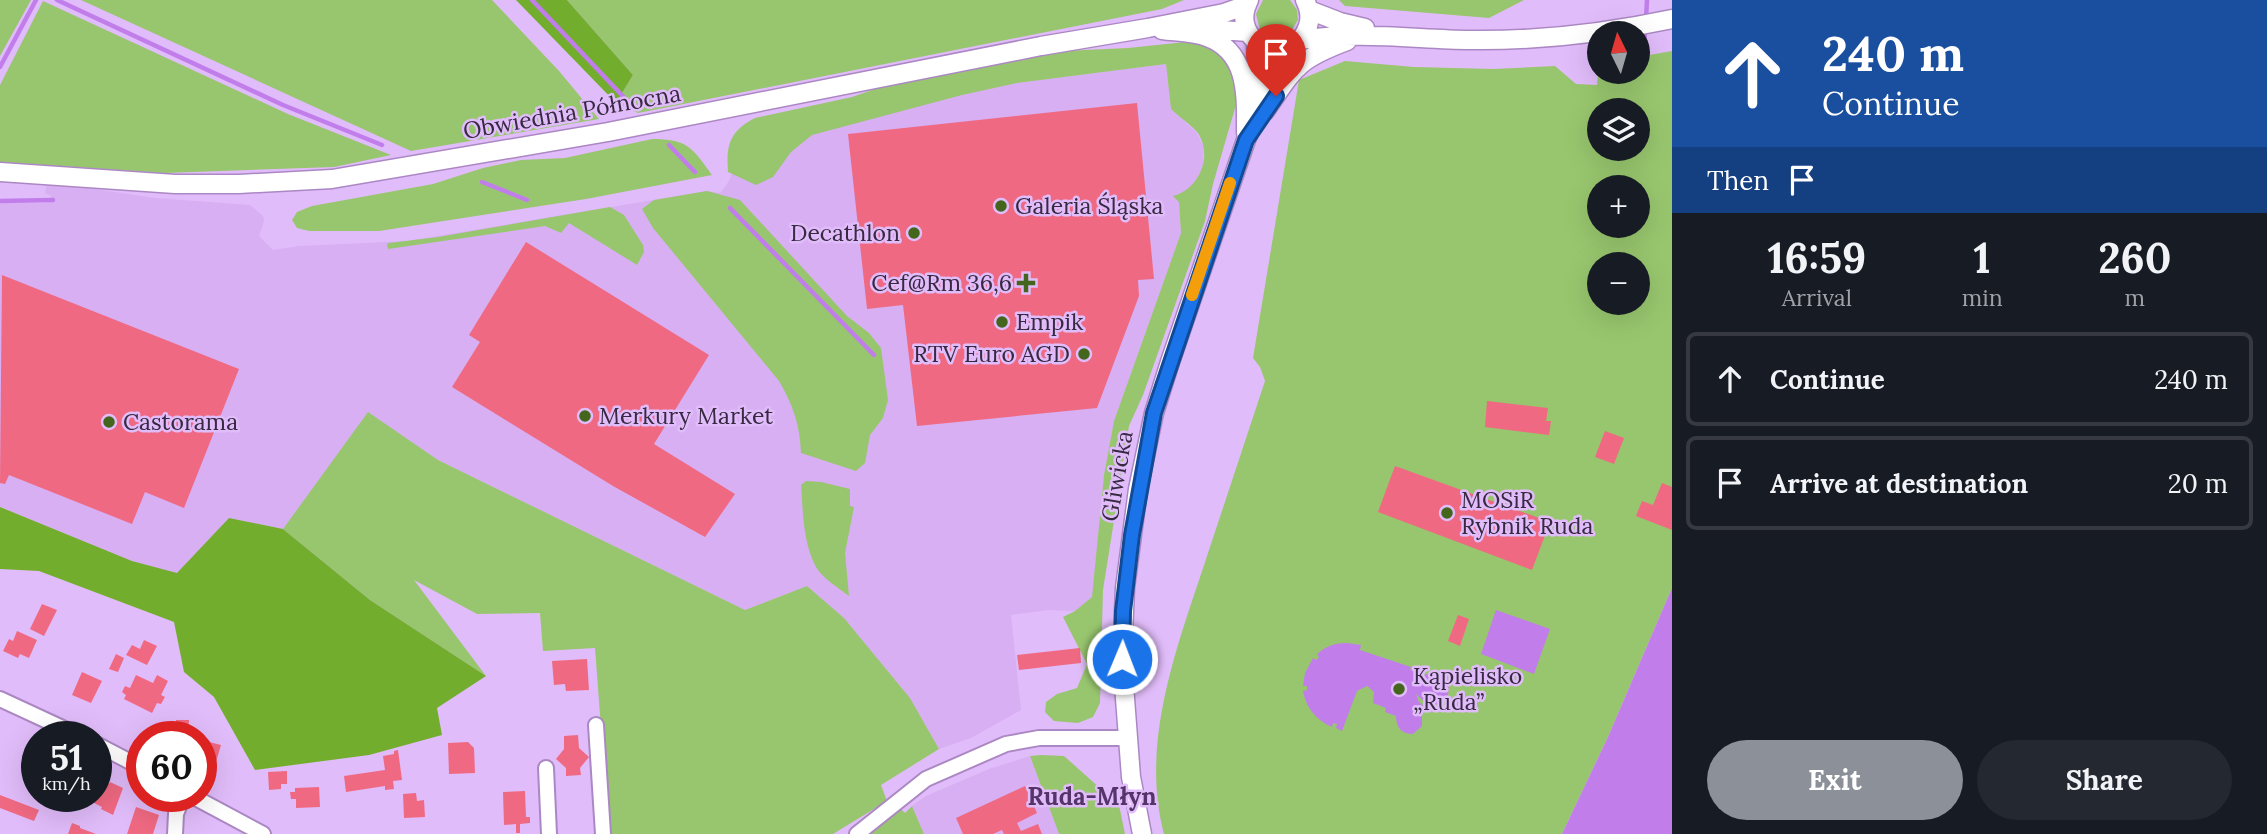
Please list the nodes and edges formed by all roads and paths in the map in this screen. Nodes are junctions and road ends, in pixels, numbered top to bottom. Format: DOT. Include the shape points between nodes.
graph roads {
  1 [pos="1214,0"];
  2 [pos="1248,2"];
  3 [pos="1307,5"];
  4 [pos="1672,19"];
  5 [pos="1148,28"];
  6 [pos="1390,36"];
  7 [pos="1252,37"];
  8 [pos="1358,37"];
  9 [pos="1300,40"];
  10 [pos="1284,48"];
  11 [pos="1246,140"];
  12 [pos="0,172"];
  13 [pos="0,699"];
  14 [pos="47,721"];
  15 [pos="596,725"];
  16 [pos="1127,738"];
  17 [pos="546,768"];
  18 [pos="217,810"];
  19 [pos="177,812"];
  20 [pos="175,834"];
  21 [pos="263,834"];
  22 [pos="549,834"];
  23 [pos="603,834"];
  24 [pos="857,834"];
  25 [pos="1142,834"];
  1 -- 5 [label="main road"];
  2 -- 5 [label="main road, Obwiednia Północna" via="1224,12"];
  2 -- 7 [label="main road, Gliwicka" via="1244,16"];
  3 -- 6 [label="main road" via="1340,22"];
  3 -- 9 [label="main road" via="1309,24"];
  4 -- 6 [label="main road" via="1533,38"];
  5 -- 7 [label="main road, Obwiednia Północna" via="1216,28"];
  5 -- 11 [label="main road" via="1203,36 1228,51 1244,79"];
  5 -- 12 [label="main road, Obwiednia Północna" via="608,132 332,179 174,184"];
  6 -- 8 [label="main road"];
  7 -- 10 [label="main road, Obwiednia Północna" via="1266,48"];
  7 -- 11 [label="main road, Gliwicka" via="1256,84"];
  8 -- 9 [label="main road"];
  8 -- 11 [label="main road" via="1320,50 1297,66"];
  9 -- 10 [label="main road"];
  10 -- 11 [label="main road, Gliwicka"];
  11 -- 16 [label="main road, Gliwicka" via="1147,444 1123,611"];
  13 -- 14 [label="street"];
  15 -- 23 [label="street"];
  16 -- 24 [label="street" via="1039,738 1006,744 922,781"];
  16 -- 25 [label="main road, Gliwicka"];
  17 -- 22 [label="street"];
  18 -- 21 [label="street"];
  19 -- 20 [label="street"];
}
